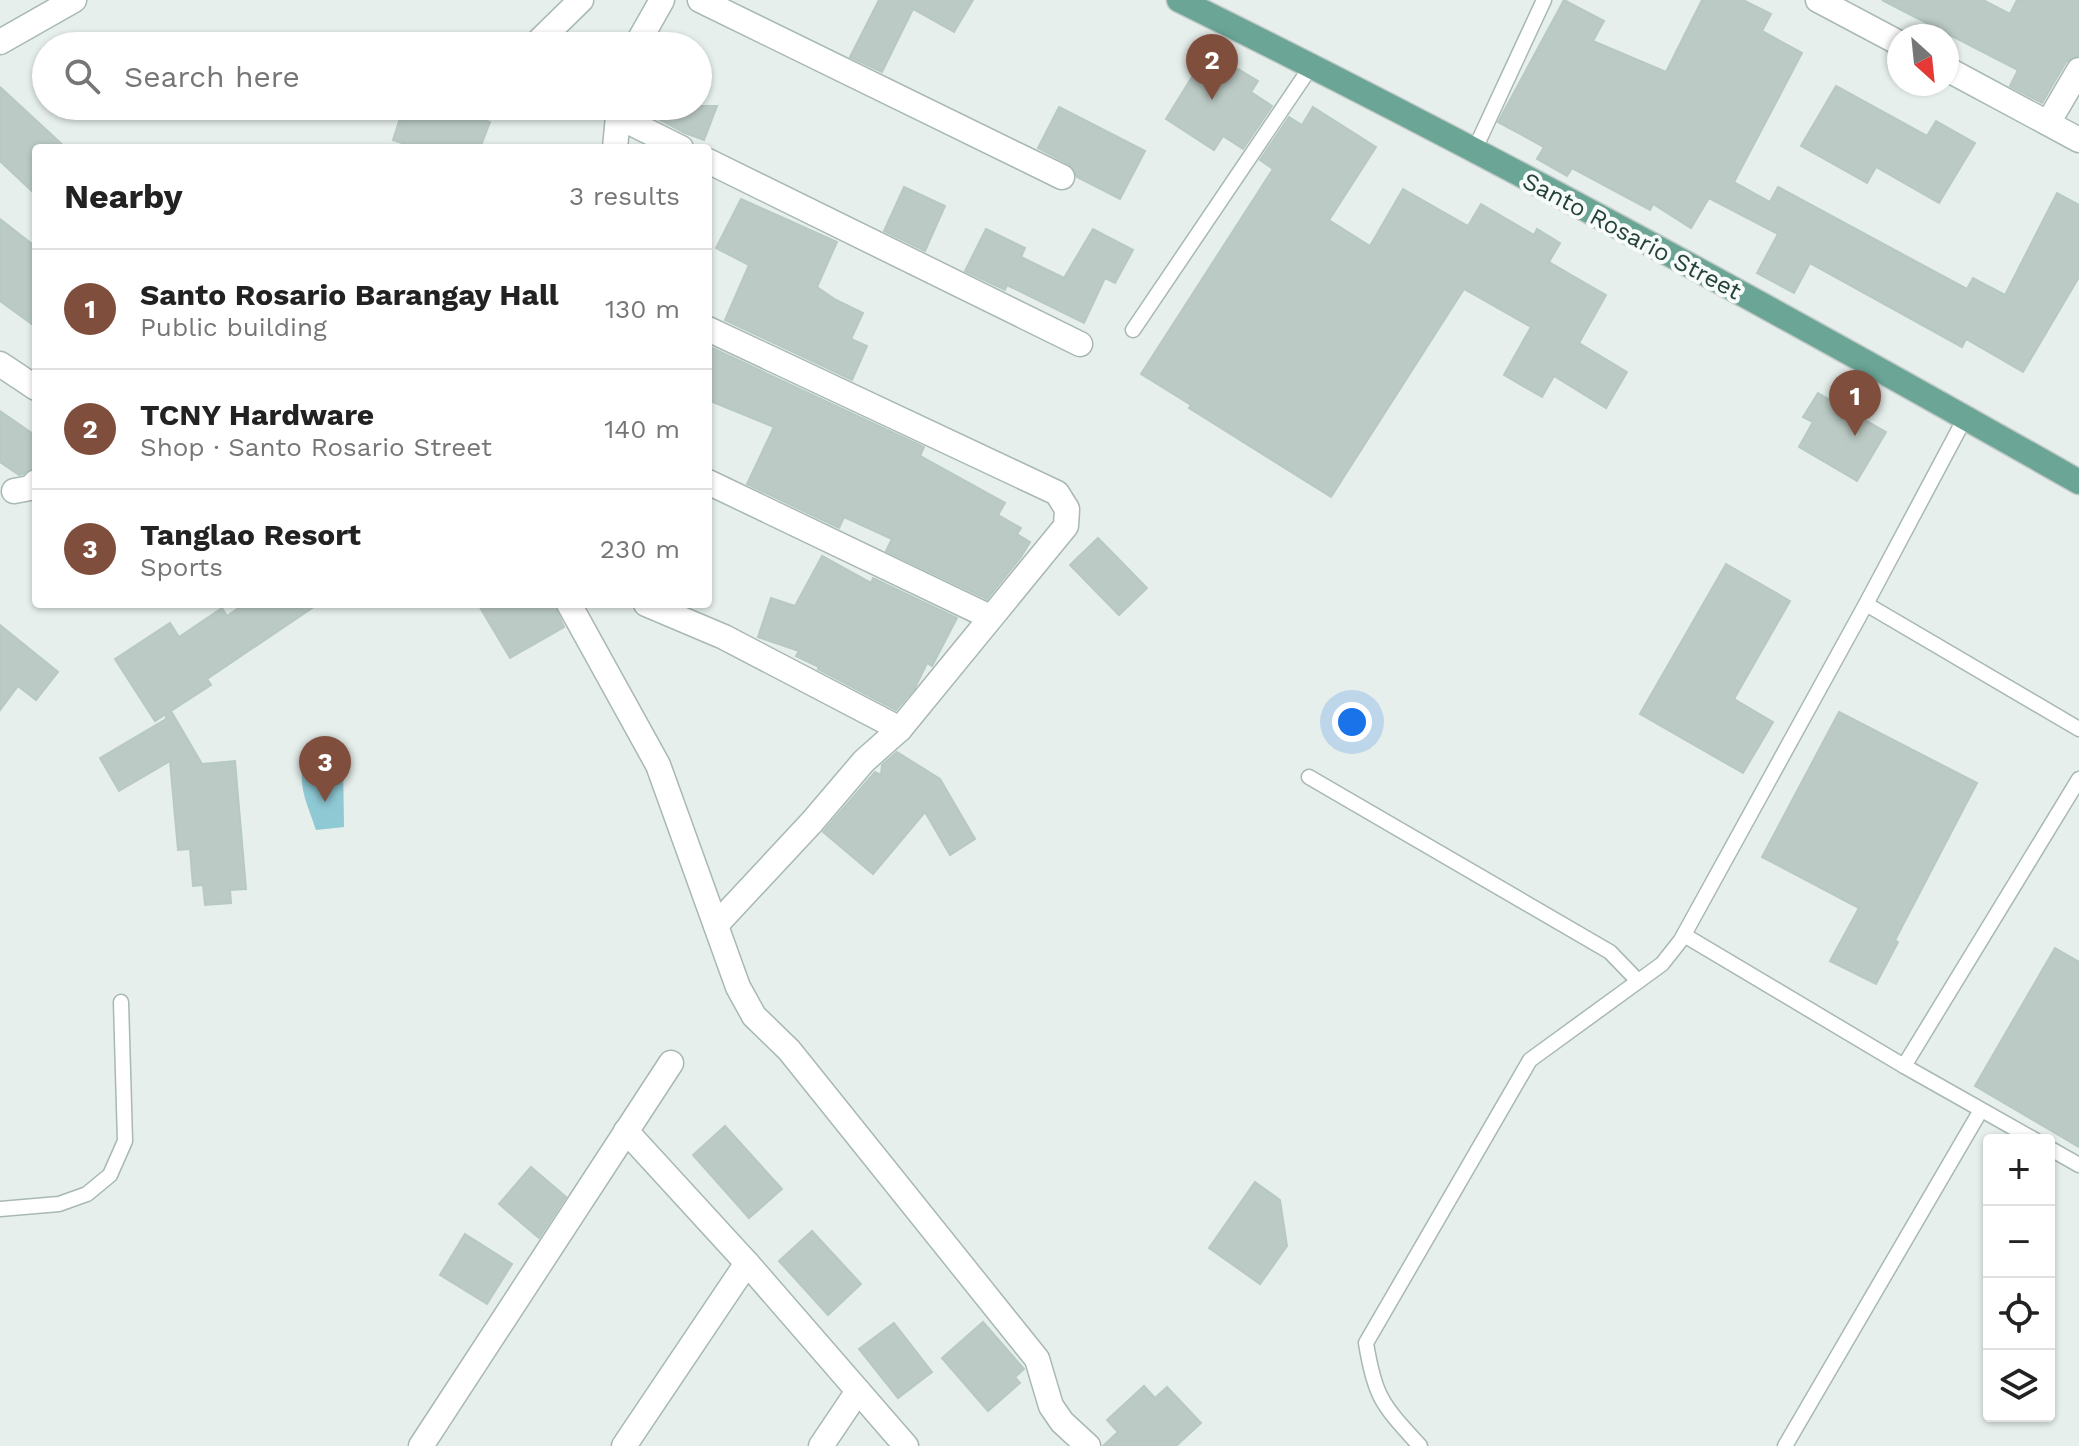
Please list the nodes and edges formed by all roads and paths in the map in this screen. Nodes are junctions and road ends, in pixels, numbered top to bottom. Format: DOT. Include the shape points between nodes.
graph roads {
  1 [pos="74,0"];
  2 [pos="581,0"];
  3 [pos="662,0"];
  4 [pos="700,0"];
  5 [pos="1179,0"];
  6 [pos="1544,0"];
  7 [pos="1818,0"];
  8 [pos="1851,8"];
  9 [pos="548,32"];
  10 [pos="644,32"];
  11 [pos="1887,34"];
  12 [pos="0,42"];
  13 [pos="1312,65"];
  14 [pos="2079,70"];
  15 [pos="1959,75"];
  16 [pos="617,120"];
  17 [pos="633,120"];
  18 [pos="2048,123"];
  19 [pos="2079,140"];
  20 [pos="615,144"];
  21 [pos="674,144"];
  22 [pos="1474,151"];
  23 [pos="712,163"];
  24 [pos="1062,177"];
  25 [pos="1133,330"];
  26 [pos="712,331"];
  27 [pos="1080,344"];
  28 [pos="0,364"];
  29 [pos="32,385"];
  30 [pos="1965,418"];
  31 [pos="2079,482"];
  32 [pos="712,484"];
  33 [pos="1866,604"];
  34 [pos="571,608"];
  35 [pos="655,608"];
  36 [pos="990,617"];
  37 [pos="900,729"];
  38 [pos="2079,729"];
  39 [pos="1309,777"];
  40 [pos="2079,779"];
  41 [pos="716,925"];
  42 [pos="1684,935"];
  43 [pos="1638,981"];
  44 [pos="121,1002"];
  45 [pos="671,1063"];
  46 [pos="1904,1066"];
  47 [pos="1981,1110"];
  48 [pos="626,1131"];
  49 [pos="2024,1134"];
  50 [pos="2055,1151"];
  51 [pos="2079,1165"];
  52 [pos="0,1209"];
  53 [pos="747,1263"];
  54 [pos="858,1391"];
  55 [pos="421,1446"];
  56 [pos="624,1446"];
  57 [pos="821,1446"];
  58 [pos="906,1446"];
  59 [pos="1088,1446"];
  60 [pos="1420,1446"];
  61 [pos="1785,1446"];
  1 -- 12 [label="street"];
  2 -- 9 [label="street"];
  3 -- 10 [label="street"];
  4 -- 24 [label="street"];
  5 -- 13 [label="main road, Santo Rosario Street"];
  6 -- 22 [label="lane"];
  7 -- 8 [label="street"];
  8 -- 11 [label="street"];
  13 -- 22 [label="main road, Santo Rosario Street"];
  13 -- 25 [label="lane"];
  14 -- 18 [label="street"];
  15 -- 18 [label="street"];
  16 -- 20 [label="street"];
  17 -- 21 [label="street"];
  18 -- 19 [label="street"];
  22 -- 30 [label="main road, Santo Rosario Street"];
  23 -- 27 [label="street"];
  26 -- 36 [label="street" via="1057,493 1067,509 1066,526"];
  28 -- 29 [label="street"];
  30 -- 31 [label="main road, Santo Rosario Street"];
  30 -- 33 [label="lane"];
  32 -- 36 [label="street"];
  33 -- 38 [label="lane"];
  33 -- 42 [label="lane"];
  34 -- 41 [label="street" via="658,765"];
  35 -- 37 [label="street" via="724,637"];
  36 -- 37 [label="street"];
  37 -- 41 [label="street" via="864,761"];
  39 -- 43 [label="lane" via="1610,952"];
  40 -- 46 [label="lane"];
  41 -- 59 [label="street" via="754,1016 798,1062 1037,1359 1051,1406"];
  42 -- 43 [label="lane" via="1662,964"];
  42 -- 46 [label="lane"];
  43 -- 60 [label="lane" via="1530,1060 1366,1343 1376,1390"];
  44 -- 52 [label="lane" via="125,1141 110,1175 87,1194 59,1204"];
  45 -- 48 [label="street"];
  46 -- 47 [label="lane"];
  47 -- 49 [label="lane"];
  47 -- 61 [label="lane"];
  48 -- 53 [label="street"];
  48 -- 55 [label="street"];
  50 -- 51 [label="lane"];
  53 -- 54 [label="street"];
  53 -- 56 [label="street"];
  54 -- 57 [label="street"];
  54 -- 58 [label="street"];
}
